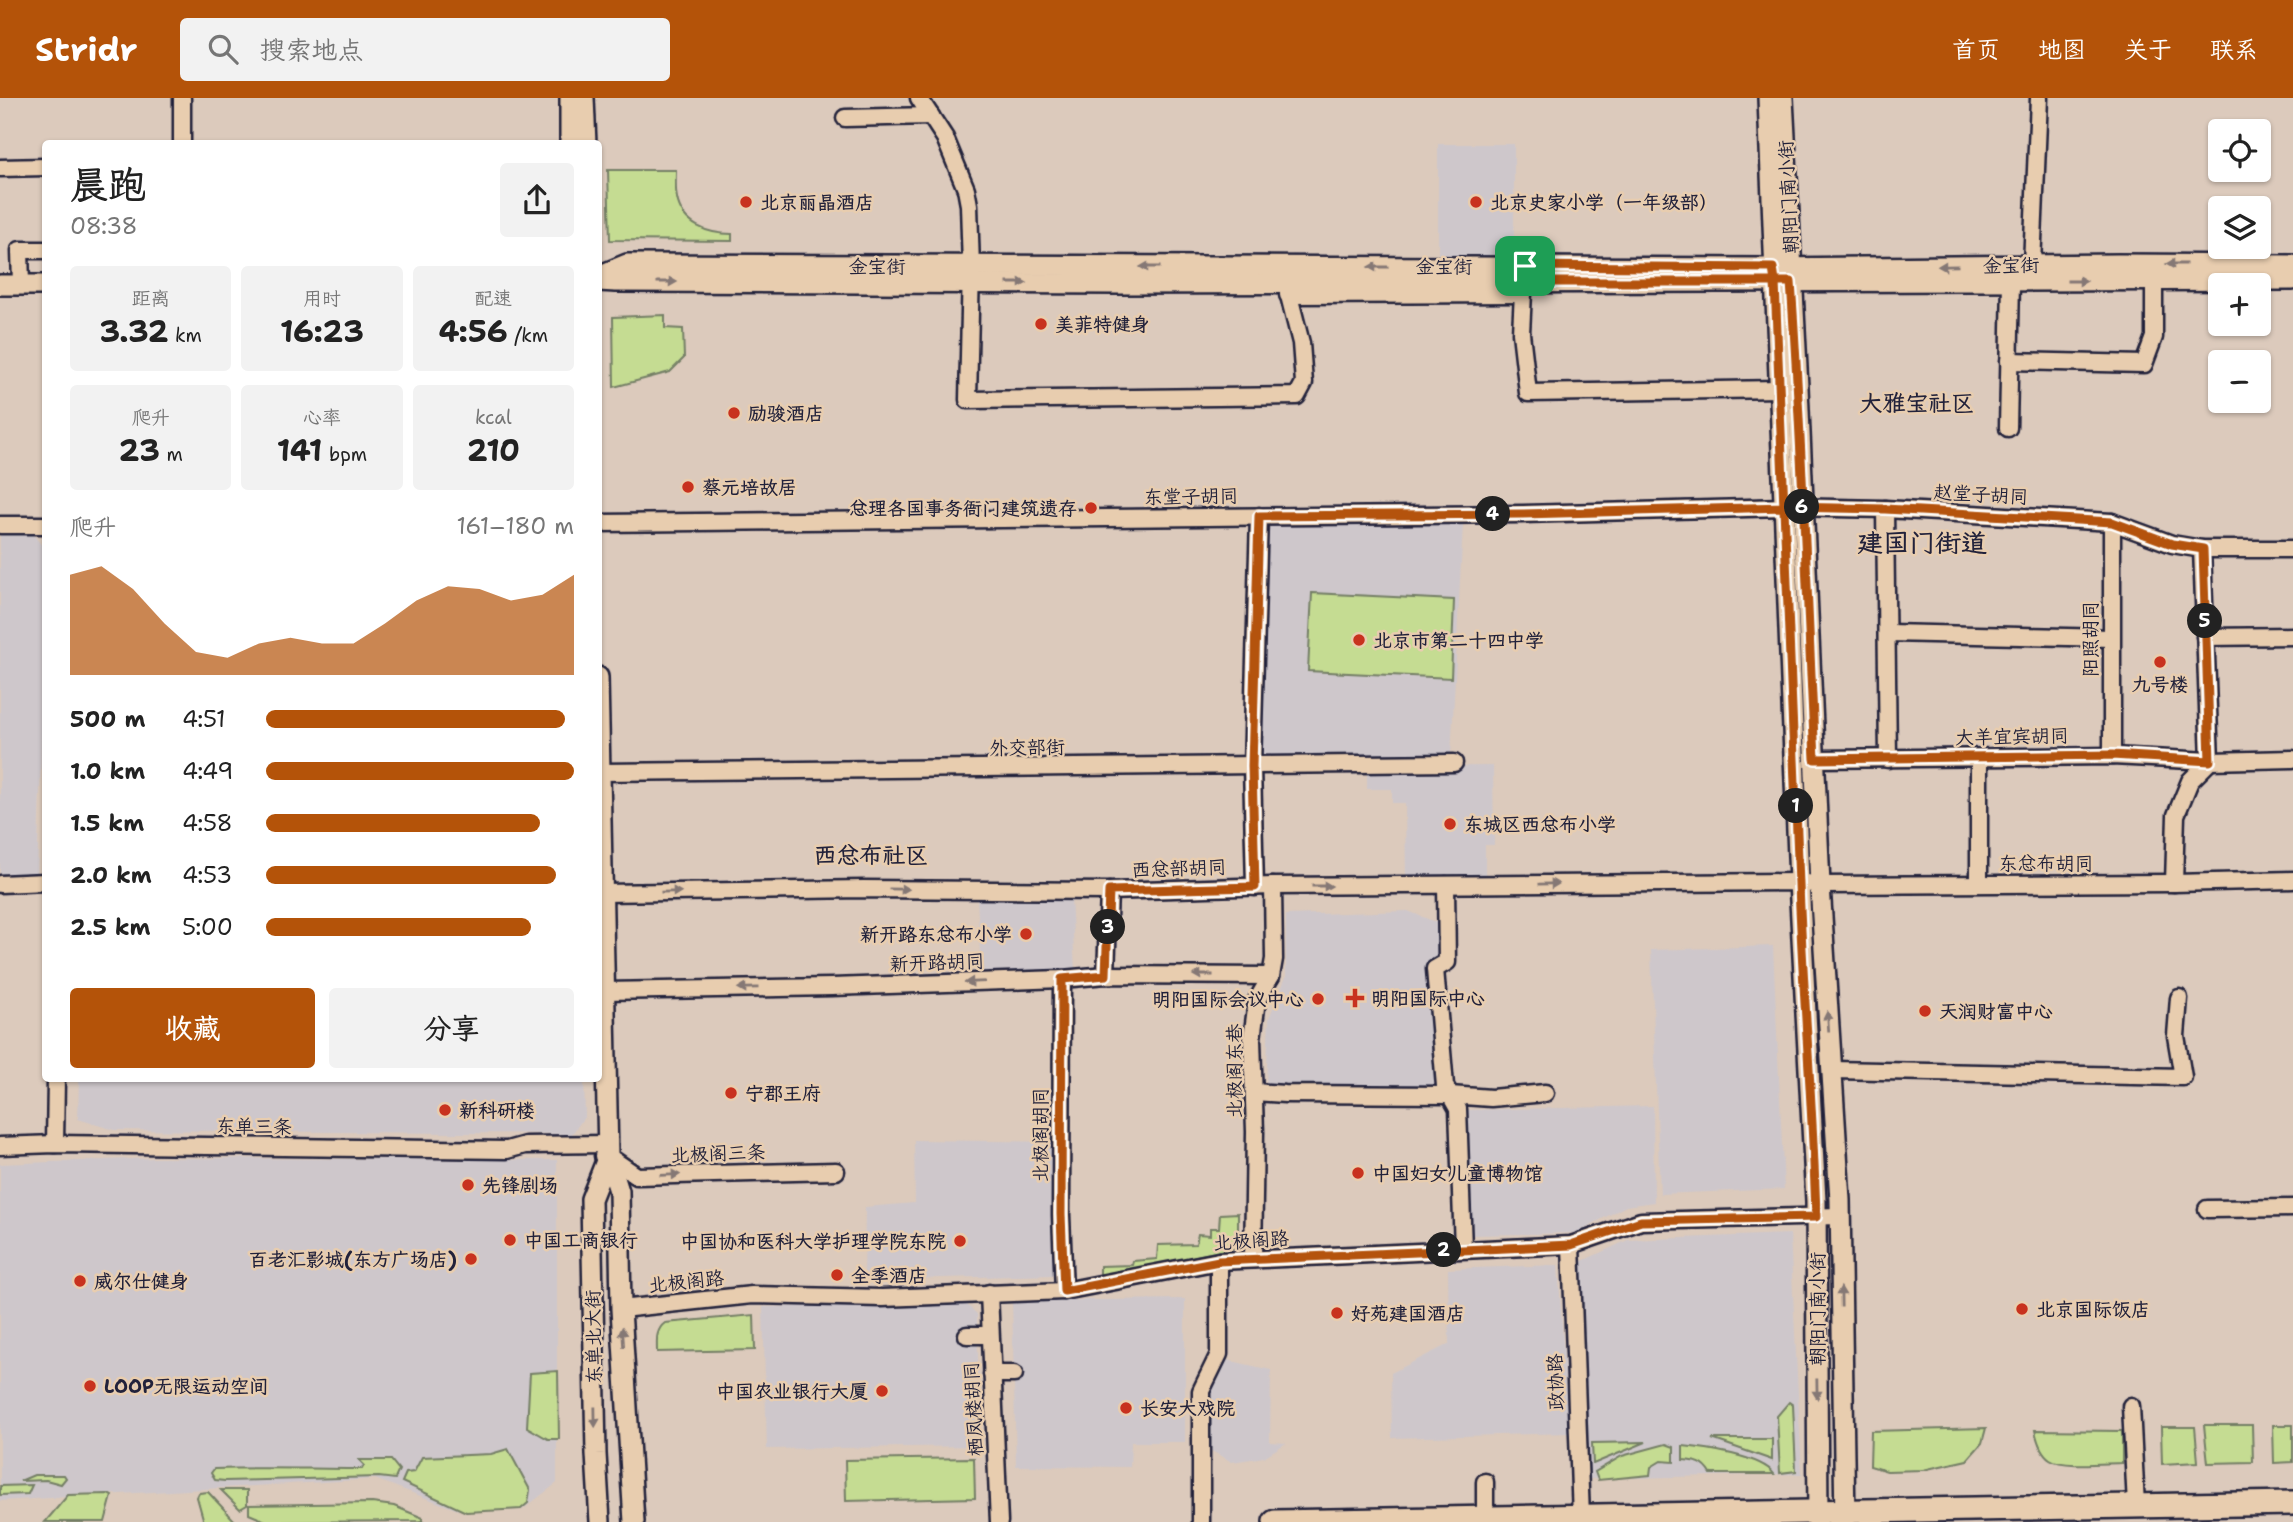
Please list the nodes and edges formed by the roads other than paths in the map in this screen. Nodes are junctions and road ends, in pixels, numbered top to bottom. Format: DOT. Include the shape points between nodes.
graph roads {
  1 [pos="182,98"];
  2 [pos="570,98"];
  3 [pos="584,98"];
  4 [pos="919,98"];
  5 [pos="1768,98"];
  6 [pos="1783,98"];
  7 [pos="2039,98"];
  8 [pos="931,116"];
  9 [pos="845,118"];
  10 [pos="182,140"];
  11 [pos="570,140"];
  12 [pos="586,140"];
  13 [pos="0,167"];
  14 [pos="42,167"];
  15 [pos="42,250"];
  16 [pos="2032,265"];
  17 [pos="2293,265"];
  18 [pos="971,275"];
  19 [pos="1783,275"];
  20 [pos="602,276"];
  21 [pos="2293,280"];
  22 [pos="1523,281"];
  23 [pos="2011,281"];
  24 [pos="2154,281"];
  25 [pos="1285,282"];
  26 [pos="0,285"];
  27 [pos="21,285"];
  28 [pos="42,285"];
  29 [pos="2009,361"];
  30 [pos="1780,389"];
  31 [pos="2008,428"];
  32 [pos="1794,507"];
  33 [pos="1885,509"];
  34 [pos="1259,516"];
  35 [pos="2112,522"];
  36 [pos="602,523"];
  37 [pos="42,525"];
  38 [pos="0,526"];
  39 [pos="2203,549"];
  40 [pos="2293,549"];
  41 [pos="1888,633"];
  42 [pos="2293,636"];
  43 [pos="2205,637"];
  44 [pos="2111,638"];
  45 [pos="2112,755"];
  46 [pos="1979,758"];
  47 [pos="2293,758"];
  48 [pos="1815,759"];
  49 [pos="1888,759"];
  50 [pos="2210,761"];
  51 [pos="1454,763"];
  52 [pos="1252,766"];
  53 [pos="602,772"];
  54 [pos="602,853"];
  55 [pos="2293,880"];
  56 [pos="42,882"];
  57 [pos="1798,882"];
  58 [pos="1979,883"];
  59 [pos="2174,883"];
  60 [pos="0,884"];
  61 [pos="1446,885"];
  62 [pos="1819,885"];
  63 [pos="1273,886"];
  64 [pos="1255,887"];
  65 [pos="1109,891"];
  66 [pos="603,893"];
  67 [pos="1106,975"];
  68 [pos="1271,976"];
  69 [pos="1062,979"];
  70 [pos="605,991"];
  71 [pos="2179,998"];
  72 [pos="1832,1070"];
  73 [pos="46,1082"];
  74 [pos="56,1082"];
  75 [pos="1254,1092"];
  76 [pos="1545,1093"];
  77 [pos="1450,1095"];
  78 [pos="50,1144"];
  79 [pos="0,1146"];
  80 [pos="608,1150"];
  81 [pos="836,1171"];
  82 [pos="2207,1209"];
  83 [pos="2293,1209"];
  84 [pos="1840,1216"];
  85 [pos="1816,1217"];
  86 [pos="1571,1245"];
  87 [pos="1463,1249"];
  88 [pos="1253,1259"];
  89 [pos="1219,1261"];
  90 [pos="1064,1291"];
  91 [pos="989,1293"];
  92 [pos="621,1308"];
  93 [pos="967,1335"];
  94 [pos="990,1335"];
  95 [pos="992,1374"];
  96 [pos="1014,1374"];
  97 [pos="2131,1406"];
  98 [pos="1485,1482"];
  99 [pos="2293,1503"];
  100 [pos="2136,1506"];
  101 [pos="1581,1517"];
  102 [pos="1845,1517"];
  103 [pos="1485,1518"];
  104 [pos="1818,1518"];
  105 [pos="600,1522"];
  106 [pos="634,1522"];
  107 [pos="999,1522"];
  108 [pos="1201,1522"];
  109 [pos="1275,1522"];
  1 -- 10 [label="street"];
  2 -- 11 [label="main road"];
  3 -- 12 [label="main road"];
  4 -- 8 [label="street"];
  5 -- 19 [label="main road, 朝阳门南小街"];
  6 -- 19 [label="main road, 朝阳门南小街"];
  7 -- 16 [label="street"];
  8 -- 9 [label="street"];
  8 -- 18 [label="street" via="966,189"];
  13 -- 14 [label="street"];
  15 -- 27 [label="street" via="20,250"];
  17 -- 16 [label="main road, 金宝街, one-way"];
  16 -- 19 [label="main road, 金宝街, one-way"];
  18 -- 20 [label="main road, 金宝街" via="626,264"];
  18 -- 25 [label="main road, 金宝街"];
  18 -- 25 [label="street" via="968,400 1297,396 1304,383 1301,342"];
  19 -- 22 [label="main road, 金宝街"];
  19 -- 23 [label="main road, 金宝街"];
  19 -- 30 [label="main road, 朝阳门南小街"];
  19 -- 32 [label="main road, 朝阳门南小街" via="1798,387"];
  21 -- 24 [label="main road, 金宝街"];
  22 -- 25 [label="main road, 金宝街"];
  22 -- 25 [label="street"];
  22 -- 30 [label="street" via="1521,333 1528,393"];
  23 -- 24 [label="main road, 金宝街, one-way"];
  23 -- 29 [label="street"];
  24 -- 29 [label="street" via="2154,337 2144,364"];
  26 -- 27 [label="main road"];
  27 -- 28 [label="main road"];
  29 -- 31 [label="street"];
  30 -- 32 [label="main road, 朝阳门南小街"];
  32 -- 33 [label="street, 赵堂子胡同"];
  32 -- 34 [label="street, 东堂子胡同"];
  32 -- 48 [label="main road, 朝阳门南小街"];
  32 -- 57 [label="main road, 朝阳门南小街"];
  33 -- 35 [label="street, 赵堂子胡同"];
  33 -- 41 [label="street"];
  34 -- 36 [label="street, 东堂子胡同"];
  34 -- 52 [label="street"];
  35 -- 39 [label="street, 赵堂子胡同" via="2172,544"];
  35 -- 44 [label="street, 阳照胡同"];
  37 -- 38 [label="street"];
  39 -- 40 [label="street, 赵堂子胡同"];
  39 -- 43 [label="street"];
  41 -- 44 [label="street"];
  41 -- 49 [label="street"];
  42 -- 43 [label="street"];
  43 -- 50 [label="street"];
  44 -- 45 [label="street, 阳照胡同"];
  45 -- 46 [label="street, 大羊宜宾胡同"];
  45 -- 50 [label="street, 大羊宜宾胡同"];
  46 -- 49 [label="street, 大羊宜宾胡同"];
  46 -- 58 [label="street"];
  47 -- 50 [label="street, 大羊宜宾胡同"];
  48 -- 49 [label="street, 大羊宜宾胡同"];
  48 -- 62 [label="main road, 朝阳门南小街"];
  50 -- 59 [label="street" via="2190,781 2176,815"];
  51 -- 52 [label="street, 外交部街"];
  52 -- 53 [label="street, 外交部街"];
  52 -- 64 [label="street"];
  54 -- 66 [label="main road, 东单北大街"];
  55 -- 59 [label="street, 东总布胡同"];
  56 -- 60 [label="street"];
  61 -- 57 [label="street, 西总部胡同, one-way"];
  57 -- 62 [label="street, 东总布胡同"];
  57 -- 85 [label="main road, 朝阳门南小街"];
  58 -- 59 [label="street, 东总布胡同"];
  58 -- 62 [label="street, 东总布胡同"];
  63 -- 61 [label="street, 西总部胡同, one-way"];
  61 -- 77 [label="street" via="1447,962 1435,970 1445,1086"];
  72 -- 62 [label="main road, 朝阳门南小街, one-way"];
  63 -- 64 [label="street, 西总部胡同"];
  63 -- 68 [label="street, 北极阁东巷"];
  64 -- 65 [label="street, 西总部胡同"];
  66 -- 65 [label="street, 西总部胡同, one-way" via="863,888"];
  65 -- 67 [label="street"];
  66 -- 70 [label="main road, 东单北大街"];
  68 -- 67 [label="street, 新开路胡同, one-way"];
  67 -- 69 [label="street, 新开路胡同"];
  68 -- 75 [label="street, 北极阁东巷" via="1257,1000 1252,1039"];
  69 -- 70 [label="street, 新开路胡同, one-way"];
  69 -- 90 [label="street, 北极阁胡同"];
  70 -- 80 [label="main road, 东单北大街"];
  71 -- 72 [label="street" via="2176,1036 2183,1077"];
  72 -- 84 [label="main road, 朝阳门南小街"];
  73 -- 78 [label="street"];
  74 -- 78 [label="street"];
  75 -- 77 [label="street"];
  75 -- 88 [label="street, 北极阁东巷"];
  76 -- 77 [label="street" via="1491,1098"];
  77 -- 87 [label="street" via="1458,1109"];
  78 -- 79 [label="street, 东单三条"];
  78 -- 80 [label="street, 东单三条" via="507,1150 525,1156"];
  80 -- 81 [label="street, 北极阁三条, one-way" via="637,1176"];
  80 -- 92 [label="main road, 东单北大街" via="619,1191"];
  80 -- 105 [label="main road, 东单北大街, one-way" via="591,1199"];
  82 -- 83 [label="street"];
  84 -- 85 [label="street, 北极阁路"];
  102 -- 84 [label="main road, 朝阳门南小街, one-way"];
  85 -- 86 [label="street, 北极阁路" via="1641,1221"];
  85 -- 104 [label="main road, 朝阳门南小街, one-way"];
  86 -- 87 [label="street, 北极阁路"];
  86 -- 101 [label="street, 政协路"];
  87 -- 88 [label="street, 北极阁路"];
  88 -- 89 [label="street, 北极阁路"];
  89 -- 90 [label="street, 北极阁路"];
  89 -- 108 [label="street" via="1219,1354 1201,1391"];
  90 -- 91 [label="street, 北极阁路"];
  91 -- 92 [label="street, 北极阁路" via="882,1298 752,1295"];
  91 -- 94 [label="street, 栖凤楼胡同"];
  106 -- 92 [label="main road, 东单北大街, one-way"];
  93 -- 94 [label="street"];
  94 -- 95 [label="street, 栖凤楼胡同"];
  95 -- 96 [label="street"];
  95 -- 107 [label="street, 栖凤楼胡同"];
  97 -- 100 [label="street"];
  98 -- 103 [label="street"];
  99 -- 100 [label="highway"];
  100 -- 102 [label="highway"];
  101 -- 103 [label="highway"];
  101 -- 104 [label="highway"];
  102 -- 104 [label="highway"];
  103 -- 109 [label="highway"];
}
